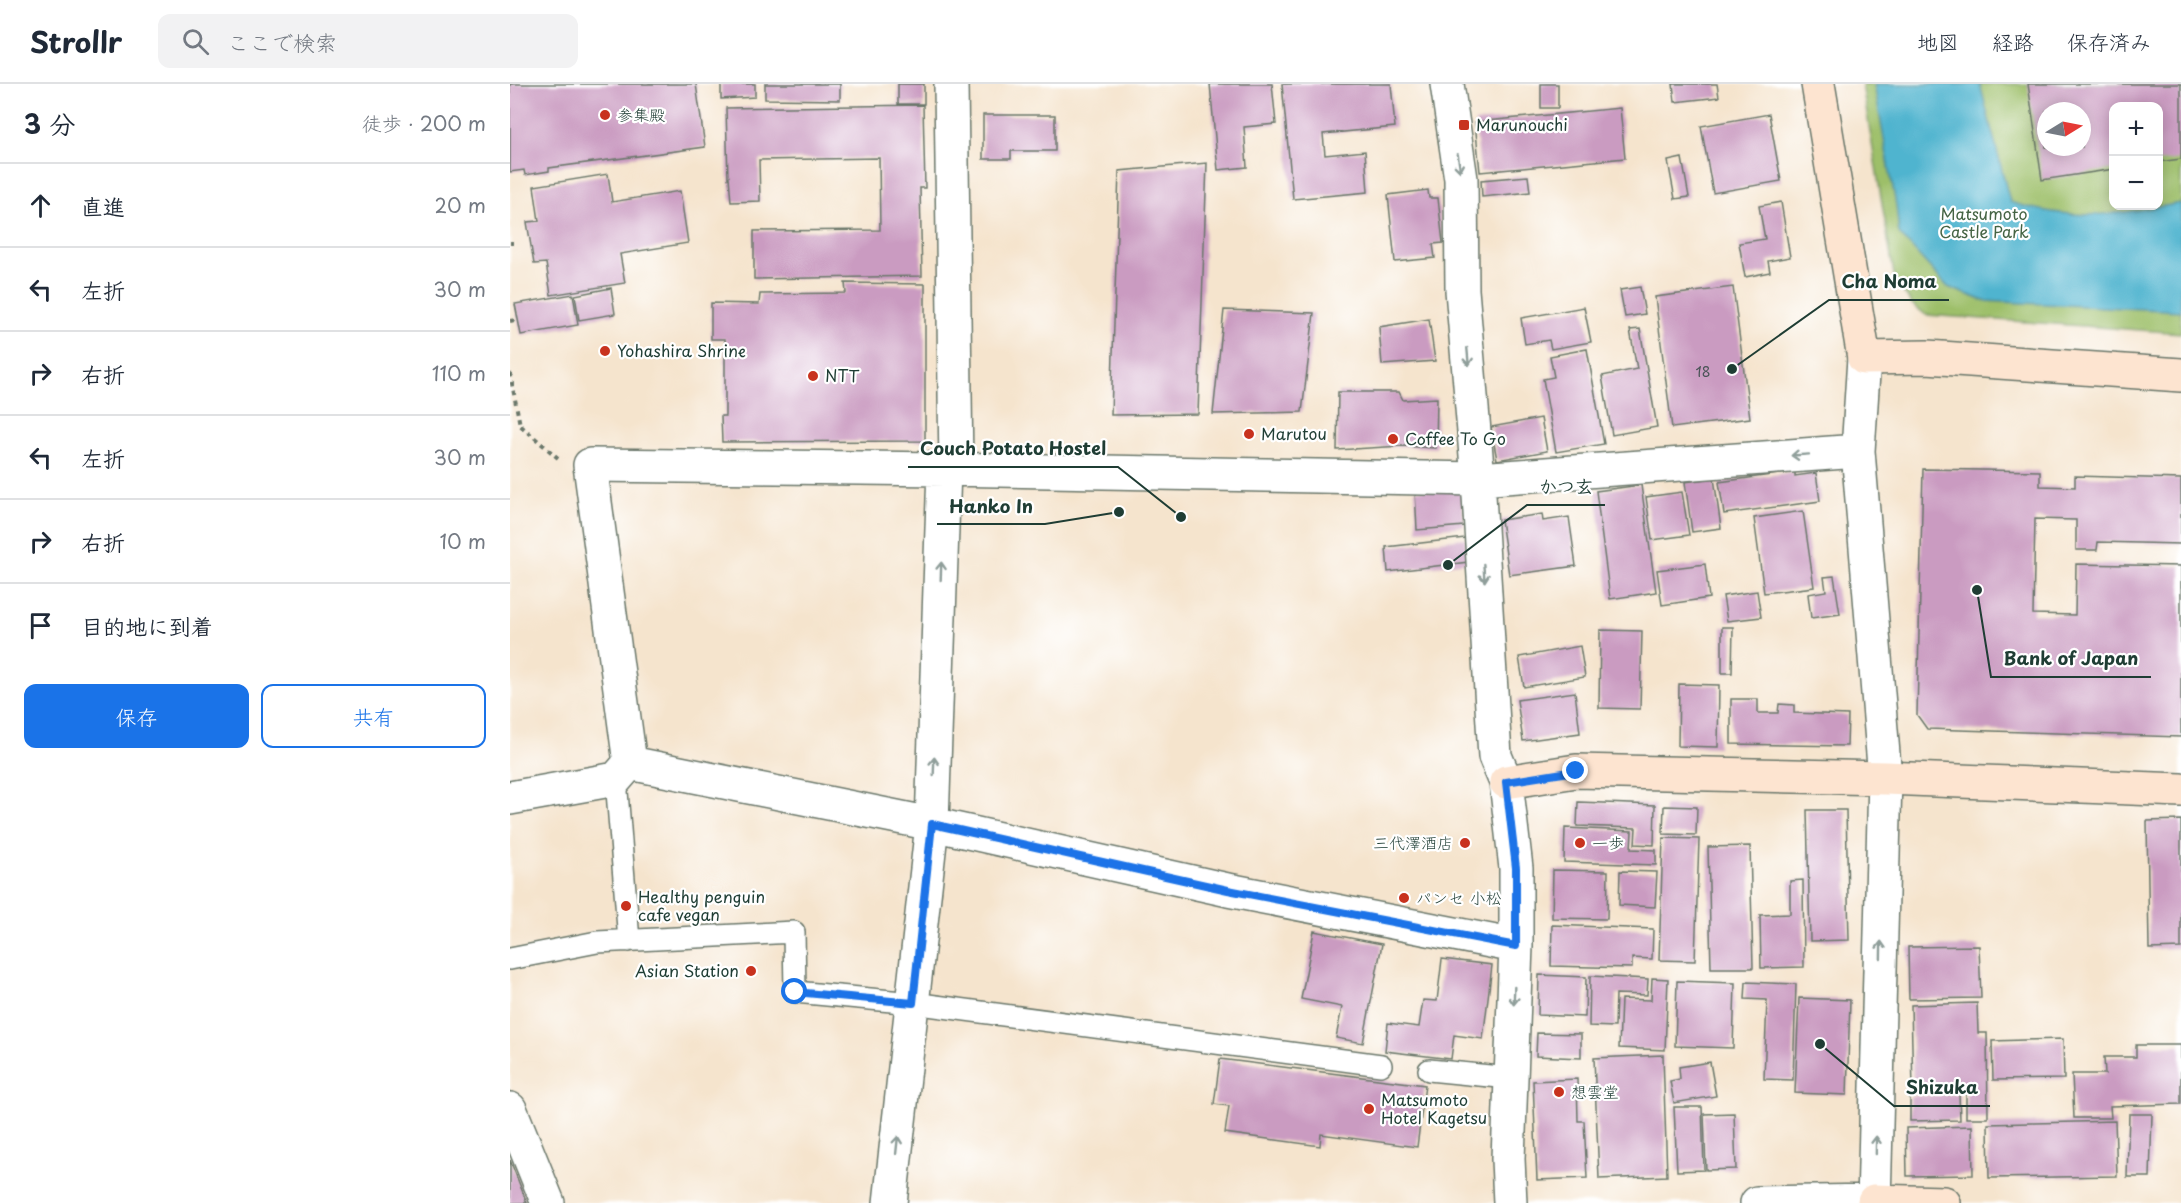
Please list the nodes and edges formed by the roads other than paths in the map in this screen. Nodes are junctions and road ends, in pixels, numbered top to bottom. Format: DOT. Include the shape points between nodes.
graph roads {
  1 [pos="951,84"];
  2 [pos="1447,84"];
  3 [pos="1818,84"];
  4 [pos="1864,358"];
  5 [pos="2181,375"];
  6 [pos="1858,451"];
  7 [pos="950,469"];
  8 [pos="1478,479"];
  9 [pos="623,771"];
  10 [pos="1885,778"];
  11 [pos="1506,782"];
  12 [pos="2181,790"];
  13 [pos="510,798"];
  14 [pos="932,824"];
  15 [pos="629,941"];
  16 [pos="1516,946"];
  17 [pos="510,959"];
  18 [pos="913,1003"];
  19 [pos="1381,1065"];
  20 [pos="1429,1070"];
  21 [pos="1510,1078"];
  22 [pos="510,1109"];
  23 [pos="1874,1202"];
  24 [pos="548,1203"];
  25 [pos="890,1203"];
  26 [pos="1510,1203"];
  27 [pos="1757,1203"];
  28 [pos="1944,1203"];
  1 -- 7 [label="street"];
  2 -- 8 [label="street, one-way" via="1461,179 1462,290"];
  3 -- 4 [label="street"];
  4 -- 5 [label="street" via="1927,357"];
  4 -- 6 [label="street"];
  6 -- 8 [label="street, one-way"];
  6 -- 10 [label="street"];
  7 -- 8 [label="street"];
  7 -- 9 [label="street" via="590,465"];
  14 -- 7 [label="street, one-way"];
  8 -- 11 [label="street, one-way" via="1495,756"];
  9 -- 13 [label="street"];
  9 -- 14 [label="street"];
  9 -- 15 [label="lane"];
  10 -- 11 [label="street" via="1576,771"];
  10 -- 12 [label="street"];
  23 -- 10 [label="street, one-way"];
  11 -- 16 [label="street" via="1516,868"];
  14 -- 16 [label="street" via="1228,890"];
  14 -- 18 [label="street"];
  15 -- 17 [label="lane" via="597,942"];
  15 -- 18 [label="lane" via="794,932 795,992"];
  16 -- 21 [label="street, one-way"];
  18 -- 19 [label="lane"];
  25 -- 18 [label="street, one-way"];
  20 -- 21 [label="lane"];
  21 -- 26 [label="street"];
  22 -- 24 [label="street"];
  23 -- 27 [label="street"];
  23 -- 28 [label="street"];
}
